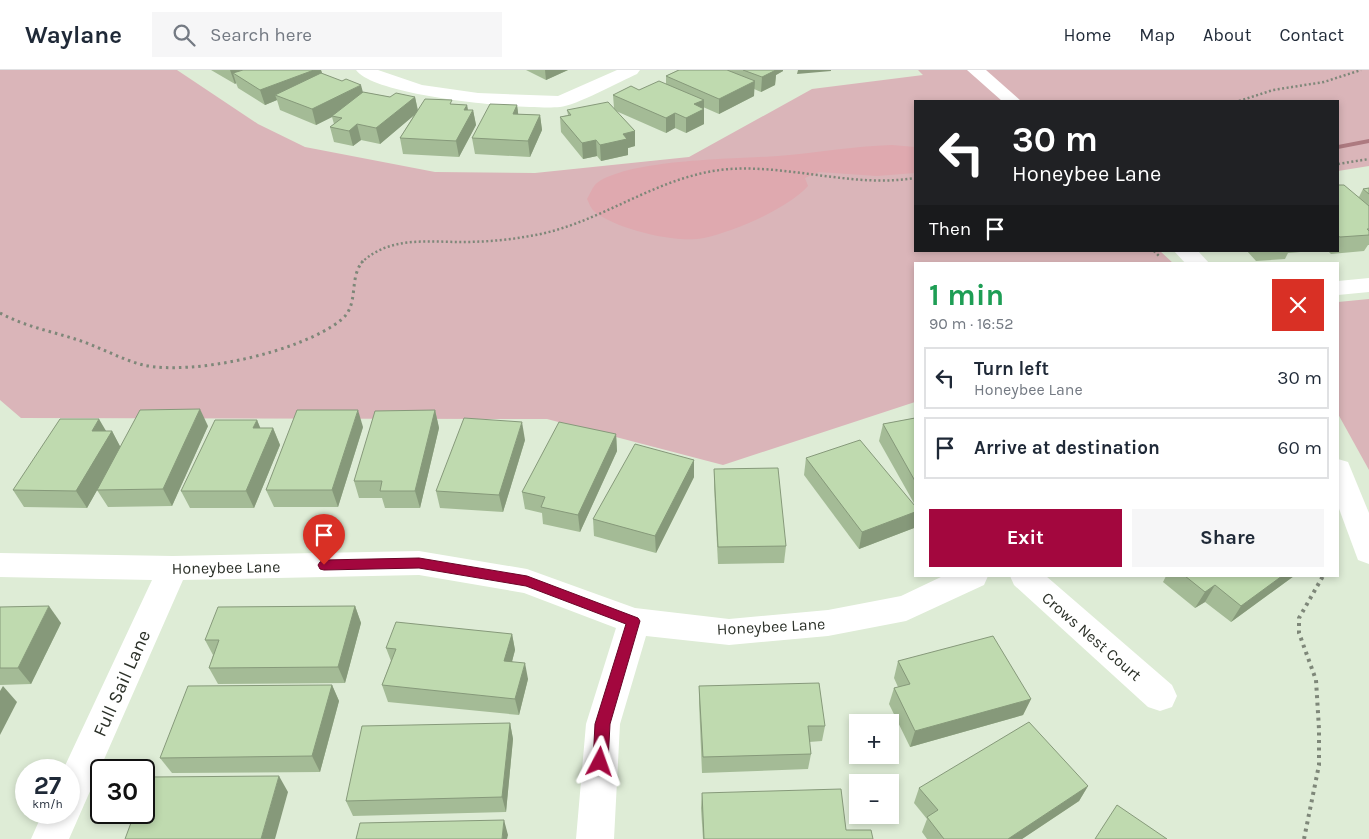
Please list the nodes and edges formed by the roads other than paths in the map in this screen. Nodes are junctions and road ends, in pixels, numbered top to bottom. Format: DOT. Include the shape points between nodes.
graph roads {
  1 [pos="365,70"];
  2 [pos="631,70"];
  3 [pos="976,70"];
  4 [pos="1011,100"];
  5 [pos="1186,252"];
  6 [pos="1197,262"];
  7 [pos="1369,285"];
  8 [pos="1339,288"];
  9 [pos="1339,472"];
  10 [pos="1369,552"];
  11 [pos="0,565"];
  12 [pos="173,568"];
  13 [pos="971,577"];
  14 [pos="1026,577"];
  15 [pos="634,621"];
  16 [pos="1160,696"];
  17 [pos="80,774"];
  18 [pos="57,824"];
  19 [pos="50,839"];
  20 [pos="595,839"];
  1 -- 2 [label="street" via="420,90 478,98 561,102"];
  3 -- 4 [label="street"];
  5 -- 6 [label="street"];
  7 -- 8 [label="street"];
  9 -- 10 [label="street"];
  11 -- 12 [label="street, Honeybee Lane"];
  12 -- 15 [label="street, Honeybee Lane" via="419,563 527,581"];
  12 -- 17 [label="street, Full Sail Lane"];
  13 -- 15 [label="street, Honeybee Lane" via="906,608 828,624 729,632"];
  14 -- 16 [label="street, Crows Nest Court"];
  15 -- 20 [label="street" via="603,724"];
  18 -- 19 [label="street"];
}
